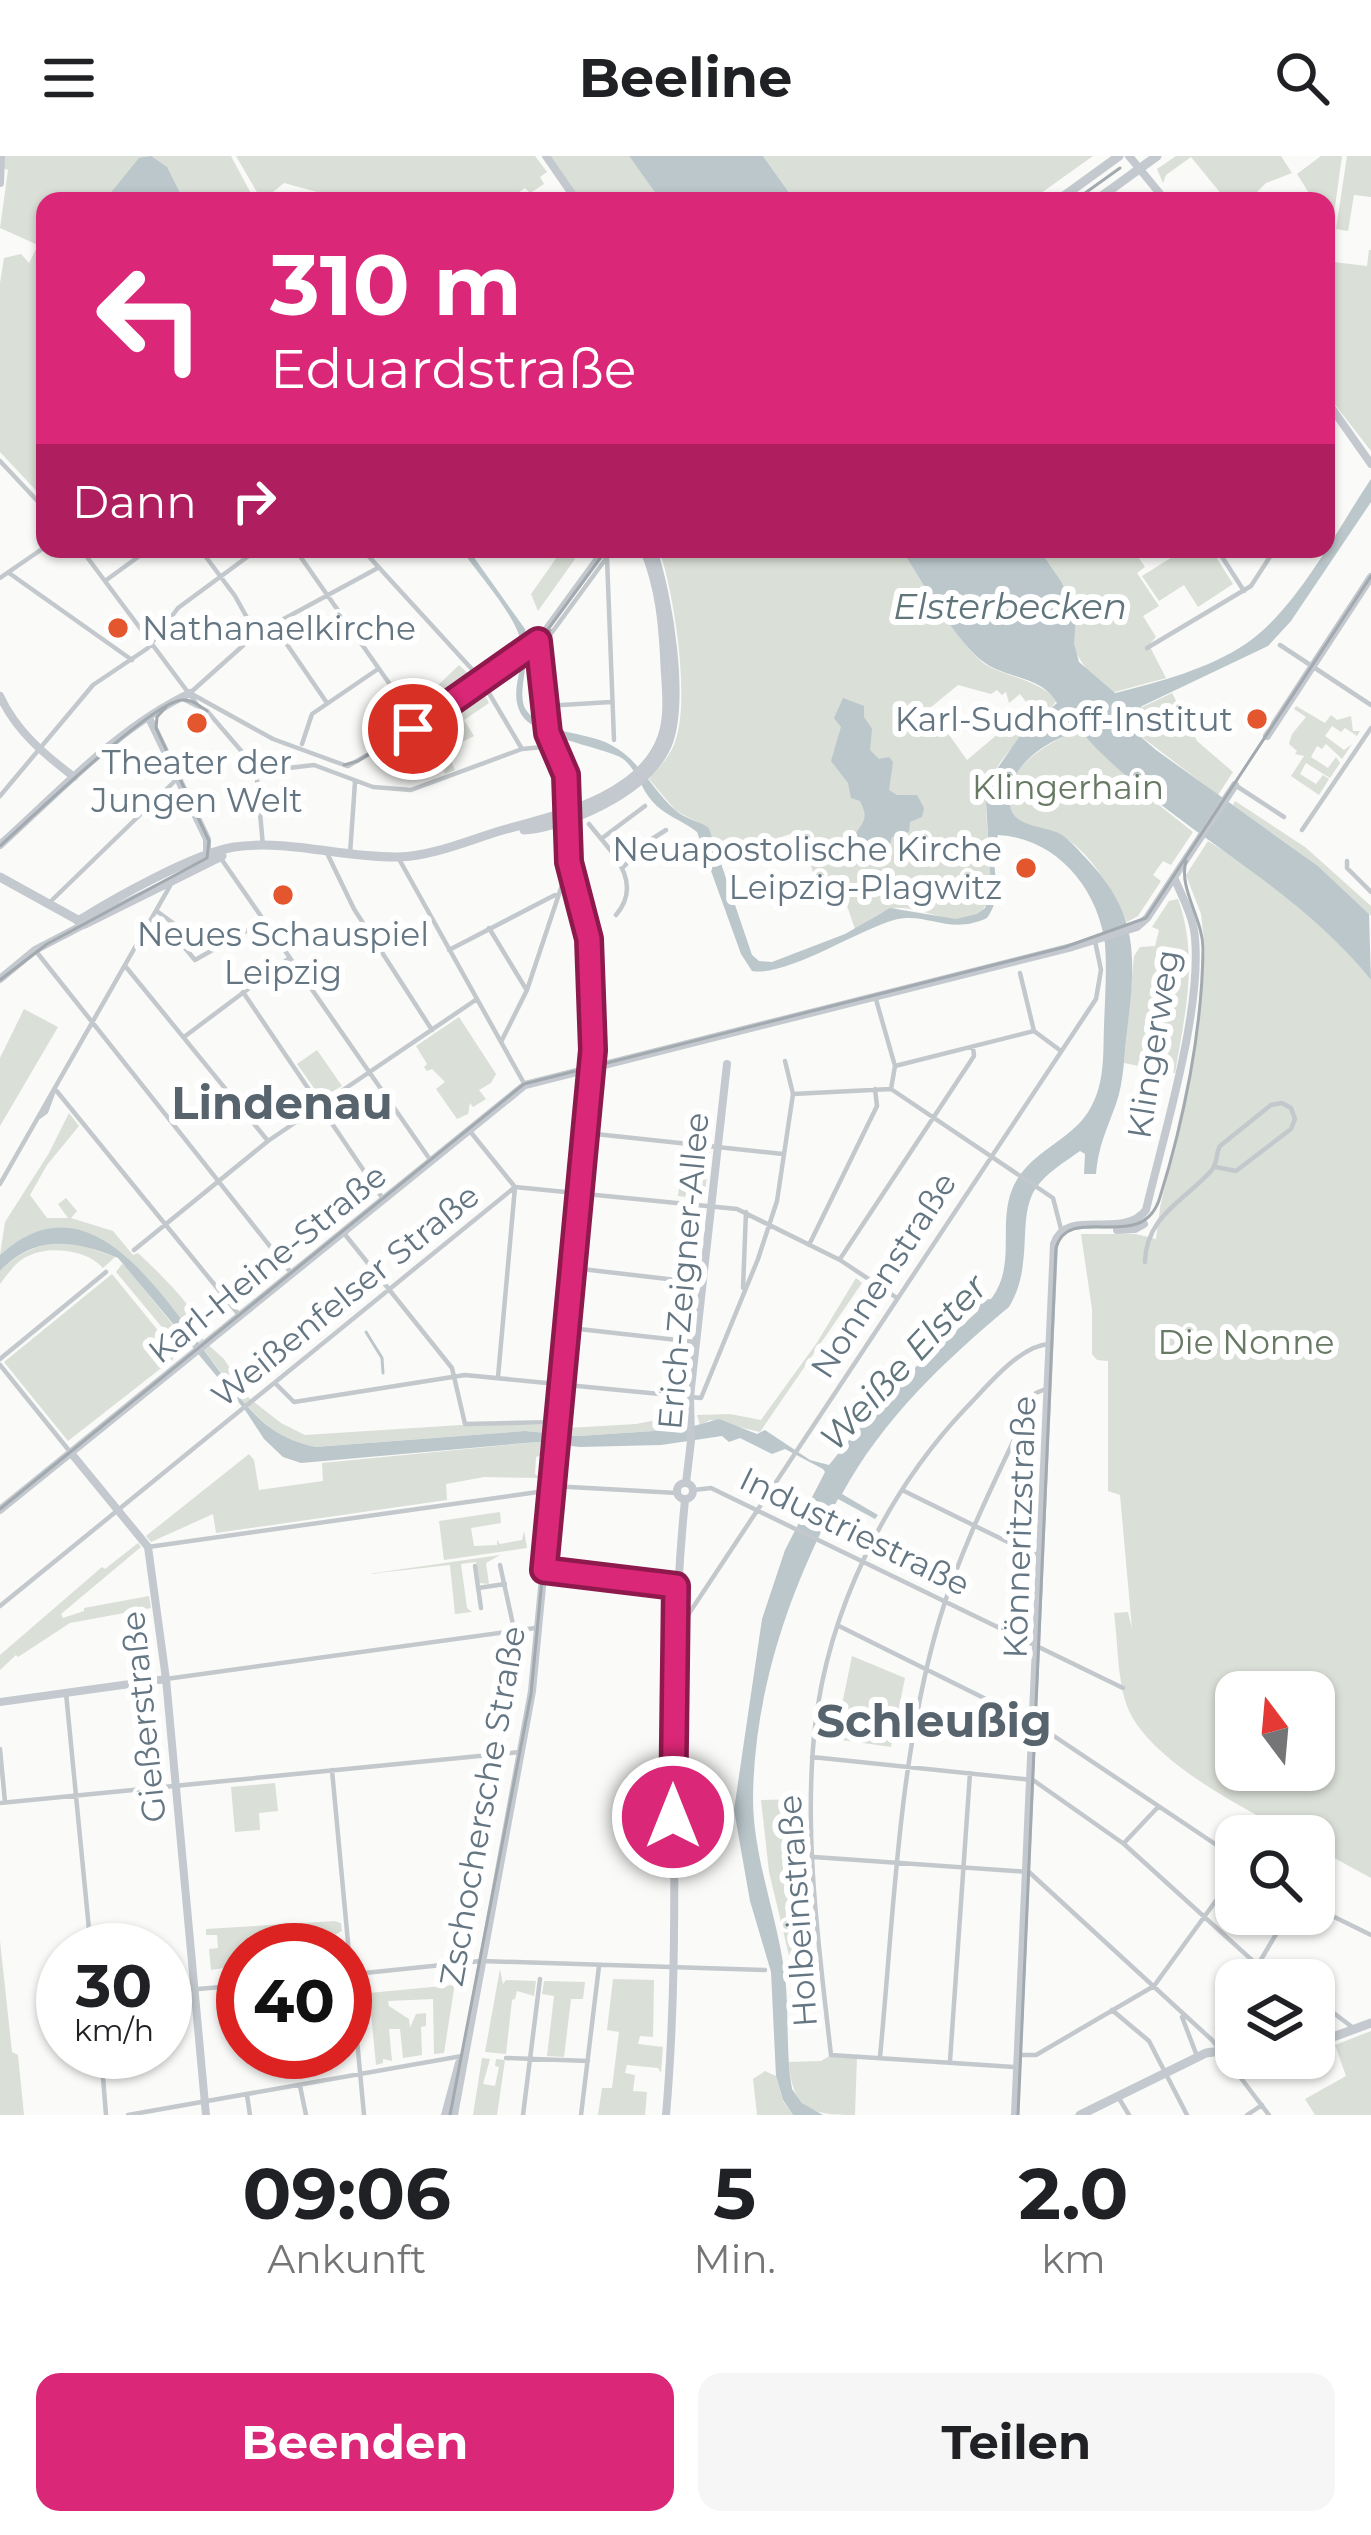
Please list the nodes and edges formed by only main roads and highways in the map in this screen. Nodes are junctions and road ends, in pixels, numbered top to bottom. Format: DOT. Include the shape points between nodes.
graph roads {
  1 [pos="1,156"];
  2 [pos="546,156"];
  3 [pos="1157,156"];
  4 [pos="1128,160"];
  5 [pos="0,183"];
  6 [pos="571,192"];
  7 [pos="1073,192"];
  8 [pos="1102,192"];
  9 [pos="1158,192"];
  10 [pos="1335,415"];
  11 [pos="1371,464"];
  12 [pos="651,558"];
  13 [pos="1371,577"];
  14 [pos="0,696"];
  15 [pos="193,698"];
  16 [pos="4,716"];
  17 [pos="149,718"];
  18 [pos="1267,736"];
  19 [pos="74,777"];
  20 [pos="1235,785"];
  21 [pos="566,818"];
  22 [pos="541,828"];
  23 [pos="500,831"];
  24 [pos="560,844"];
  25 [pos="0,845"];
  26 [pos="210,859"];
  27 [pos="1174,877"];
  28 [pos="0,878"];
  29 [pos="579,896"];
  30 [pos="64,914"];
  31 [pos="82,922"];
  32 [pos="65,931"];
  33 [pos="0,979"];
  34 [pos="727,1064"];
  35 [pos="592,1067"];
  36 [pos="1063,1232"];
  37 [pos="71,1453"];
  38 [pos="0,1510"];
  39 [pos="166,1678"];
  40 [pos="0,1702"];
  41 [pos="1371,2023"];
  42 [pos="1335,2037"];
  43 [pos="1215,2050"];
  44 [pos="206,2115"];
  45 [pos="450,2115"];
  46 [pos="665,2115"];
  47 [pos="1015,2115"];
  48 [pos="1080,2115"];
  1 -- 5 [label="main road"];
  2 -- 6 [label="main road"];
  3 -- 4 [label="main road"];
  4 -- 7 [label="main road"];
  4 -- 8 [label="main road"];
  4 -- 9 [label="main road"];
  10 -- 11 [label="main road"];
  12 -- 21 [label="main road" via="668,606 668,745 634,778"];
  13 -- 18 [label="main road"];
  14 -- 16 [label="main road"];
  15 -- 17 [label="main road"];
  16 -- 19 [label="main road"];
  17 -- 19 [label="main road"];
  17 -- 26 [label="main road"];
  19 -- 25 [label="main road"];
  20 -- 27 [label="main road"];
  21 -- 22 [label="main road"];
  21 -- 23 [label="main road"];
  21 -- 24 [label="main road, Zschochersche Straße"];
  21 -- 29 [label="main road, Zschochersche Straße"];
  22 -- 23 [label="main road"];
  22 -- 24 [label="main road"];
  23 -- 26 [label="main road" via="398,857 263,846"];
  24 -- 29 [label="main road, Zschochersche Straße"];
  26 -- 31 [label="main road"];
  27 -- 35 [label="main road, Karl-Heine-Straße" via="1132,929"];
  27 -- 36 [label="main road, Klingerweg" via="1192,924 1193,974 1146,1221"];
  28 -- 30 [label="main road"];
  29 -- 35 [label="main road, Zschochersche Straße" via="590,951"];
  30 -- 31 [label="main road"];
  30 -- 32 [label="main road"];
  31 -- 32 [label="main road"];
  32 -- 33 [label="main road"];
  34 -- 46 [label="main road, Erich-Zeigner-Allee" via="690,1397 692,1497 681,1497"];
  35 -- 37 [label="main road, Karl-Heine-Straße" via="525,1085"];
  35 -- 45 [label="main road, Zschochersche Straße" via="538,1627"];
  36 -- 47 [label="main road, Könneritzstraße" via="1054,1248"];
  37 -- 38 [label="main road, Karl-Heine-Straße"];
  37 -- 39 [label="main road, Gießerstraße" via="148,1547"];
  39 -- 40 [label="main road"];
  39 -- 44 [label="main road, Gießerstraße"];
  41 -- 42 [label="main road"];
  43 -- 48 [label="main road"];
}
